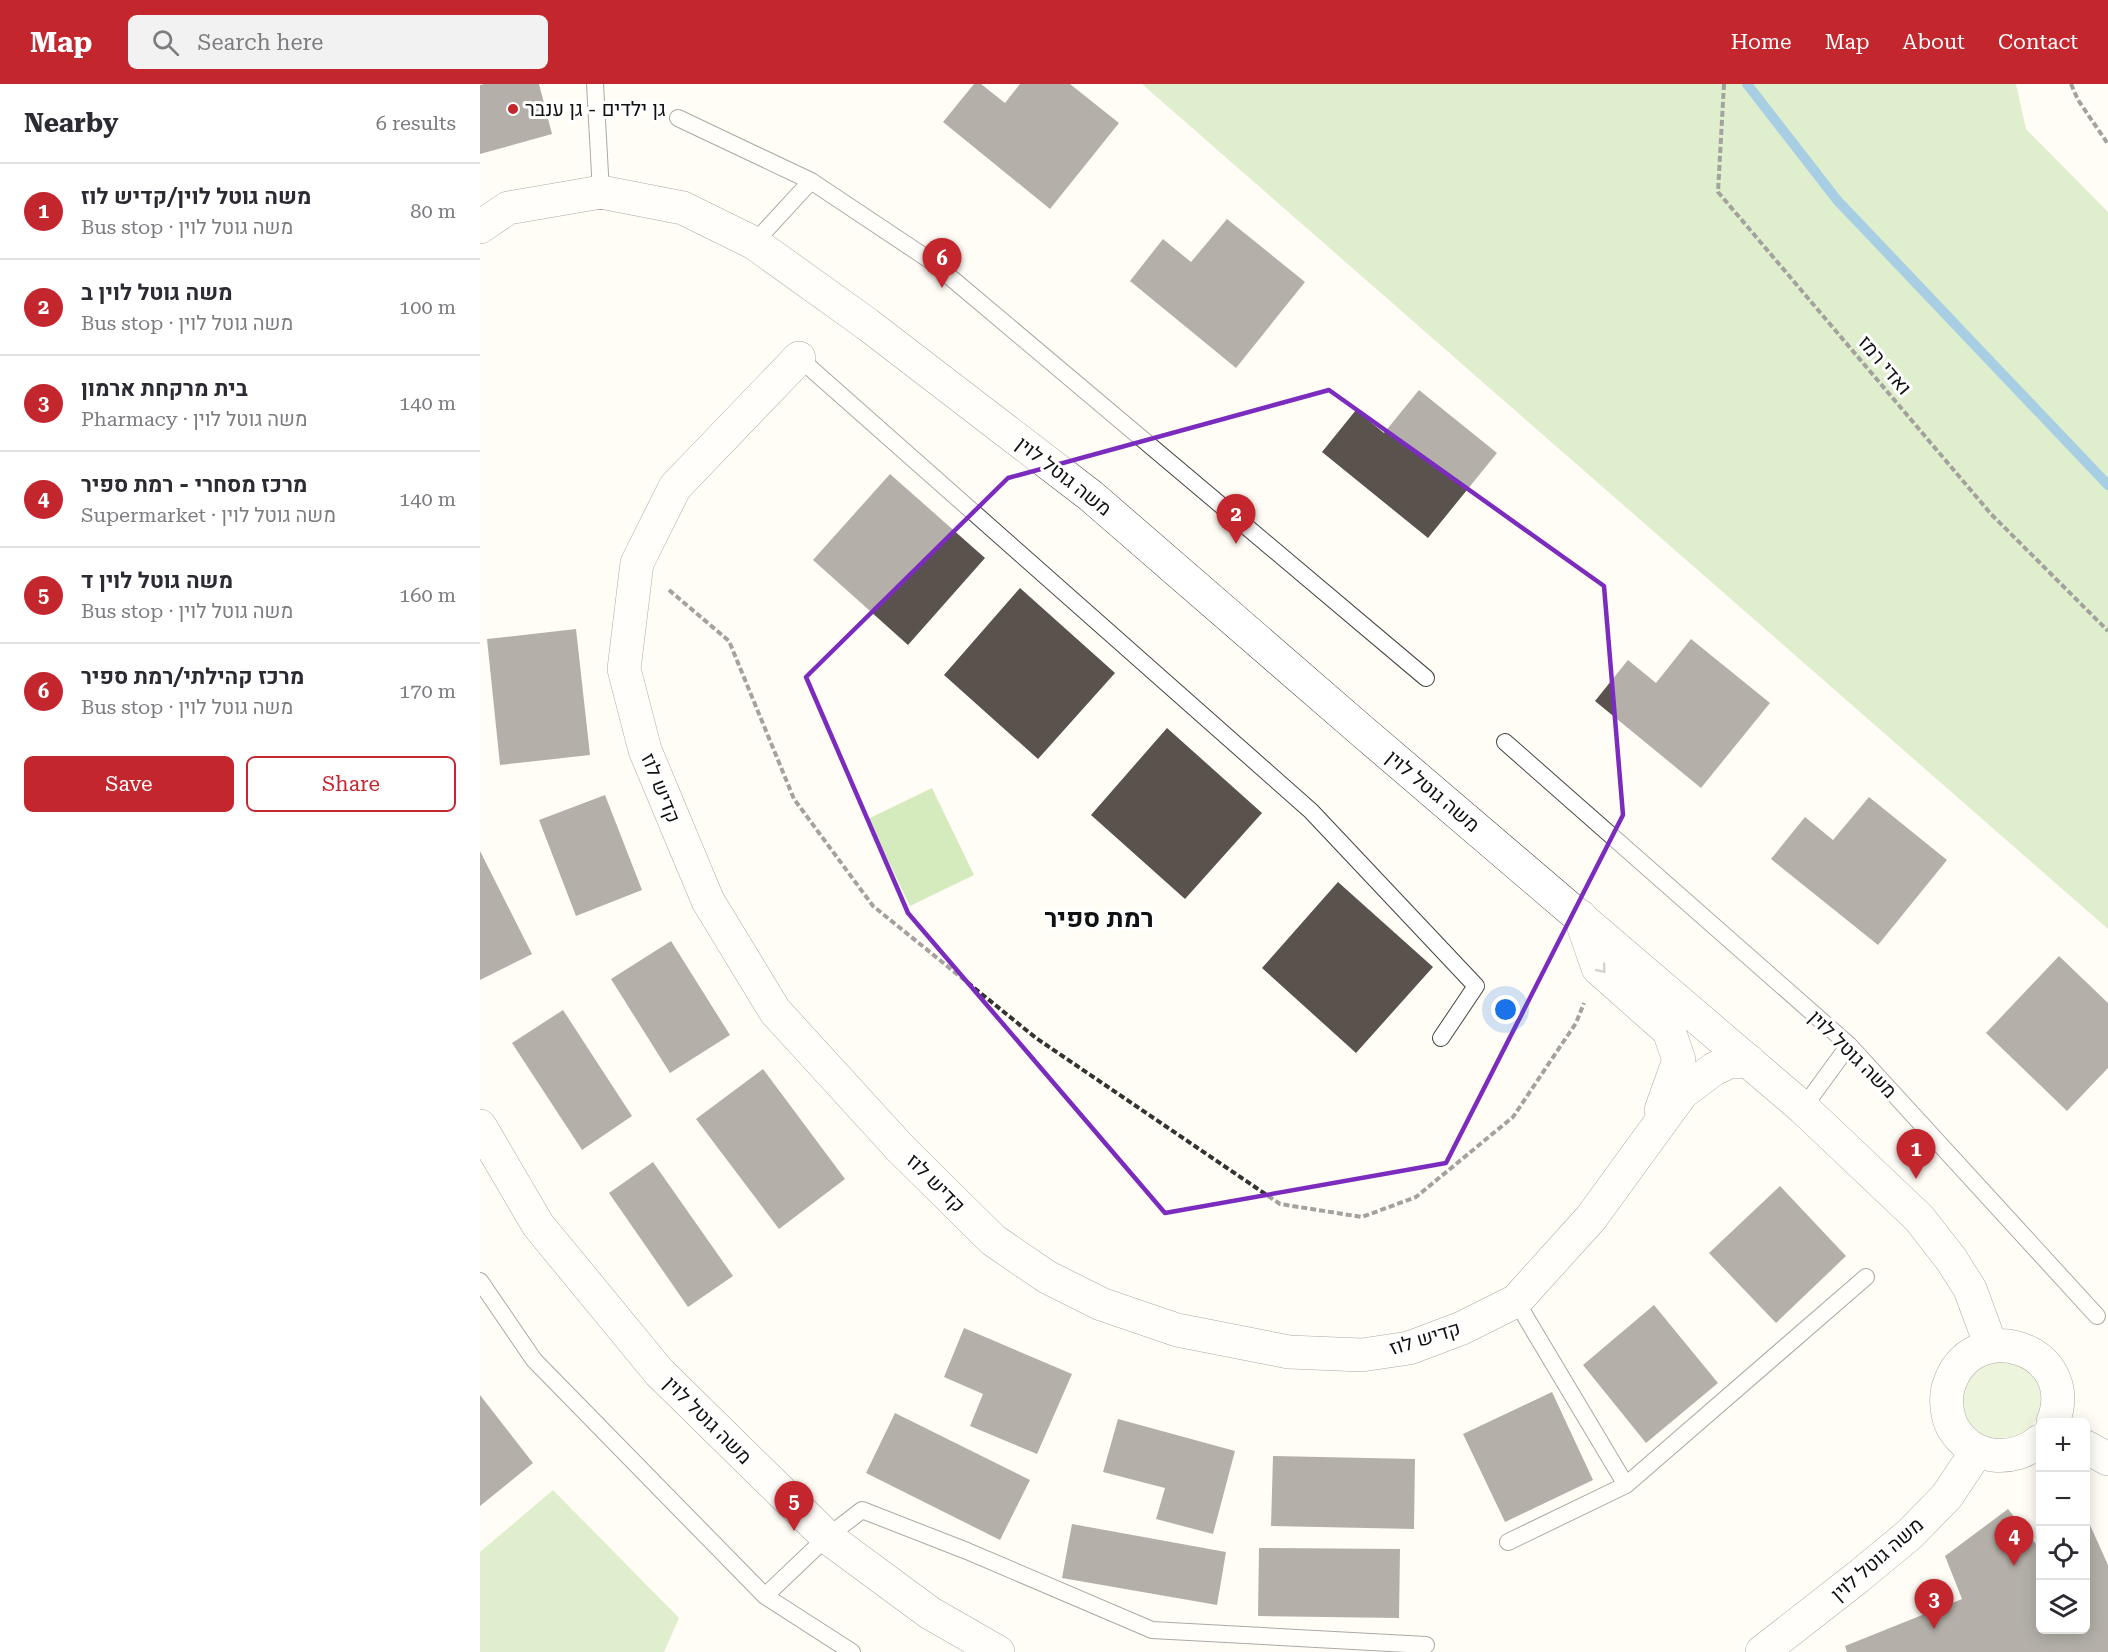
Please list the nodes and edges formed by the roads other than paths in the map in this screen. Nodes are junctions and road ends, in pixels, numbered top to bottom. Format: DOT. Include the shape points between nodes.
graph roads {
  1 [pos="595,84"];
  2 [pos="678,118"];
  3 [pos="811,181"];
  4 [pos="601,192"];
  5 [pos="480,227"];
  6 [pos="754,243"];
  7 [pos="799,358"];
  8 [pos="1426,678"];
  9 [pos="1505,742"];
  10 [pos="1580,916"];
  11 [pos="1441,1038"];
  12 [pos="1849,1045"];
  13 [pos="1749,1061"];
  14 [pos="1803,1108"];
  15 [pos="480,1126"];
  16 [pos="1652,1134"];
  17 [pos="1866,1277"];
  18 [pos="480,1281"];
  19 [pos="1516,1301"];
  20 [pos="2097,1316"];
  21 [pos="1991,1346"];
  22 [pos="2054,1418"];
  23 [pos="2036,1444"];
  24 [pos="1977,1451"];
  25 [pos="1626,1485"];
  26 [pos="827,1537"];
  27 [pos="1508,1542"];
  28 [pos="765,1596"];
  29 [pos="1426,1646"];
  30 [pos="852,1652"];
  31 [pos="998,1652"];
  32 [pos="1762,1652"];
  1 -- 4 [label="lane"];
  2 -- 3 [label="lane"];
  3 -- 6 [label="lane"];
  3 -- 8 [label="lane" via="931,261"];
  4 -- 5 [label="street, משה גוטל לוין" via="508,208"];
  4 -- 6 [label="street, משה גוטל לוין" via="683,208"];
  6 -- 10 [label="street, משה גוטל לוין" via="867,324 1091,496"];
  7 -- 11 [label="lane" via="1311,811 1476,986"];
  7 -- 19 [label="street, קדיש לוז" via="675,487 637,563 624,669 645,750 708,901 775,1011 901,1149 993,1240 1047,1277 1101,1304 1177,1330 1289,1352 1362,1354 1409,1348 1462,1328"];
  9 -- 12 [label="lane, משה גוטל לוין"];
  10 -- 13 [label="street, משה גוטל לוין"];
  10 -- 16 [label="street, one-way" via="1598,968 1670,1031 1679,1060"];
  12 -- 14 [label="lane"];
  12 -- 20 [label="lane, משה גוטל לוין"];
  13 -- 14 [label="street, משה גוטל לוין"];
  13 -- 16 [label="street, קדיש לוז" via="1729,1062 1699,1078 1682,1093"];
  14 -- 21 [label="street" via="1919,1218 1952,1259 1970,1289"];
  15 -- 26 [label="street, משה גוטל לוין" via="538,1225 659,1372"];
  16 -- 19 [label="street, קדיש לוז" via="1591,1218"];
  17 -- 25 [label="lane"];
  18 -- 28 [label="lane" via="534,1360"];
  19 -- 25 [label="lane"];
  21 -- 22 [label="street" via="2023,1348 2048,1368 2058,1398"];
  21 -- 24 [label="street" via="1961,1362 1947,1393 1952,1426"];
  23 -- 24 [label="street" via="2009,1456"];
  24 -- 32 [label="street, משה גוטל לוין" via="1947,1496 1910,1534"];
  25 -- 27 [label="lane"];
  26 -- 28 [label="lane"];
  26 -- 29 [label="lane" via="862,1510 1152,1630"];
  26 -- 31 [label="street, משה גוטל לוין" via="930,1613"];
  28 -- 30 [label="lane"];
}
